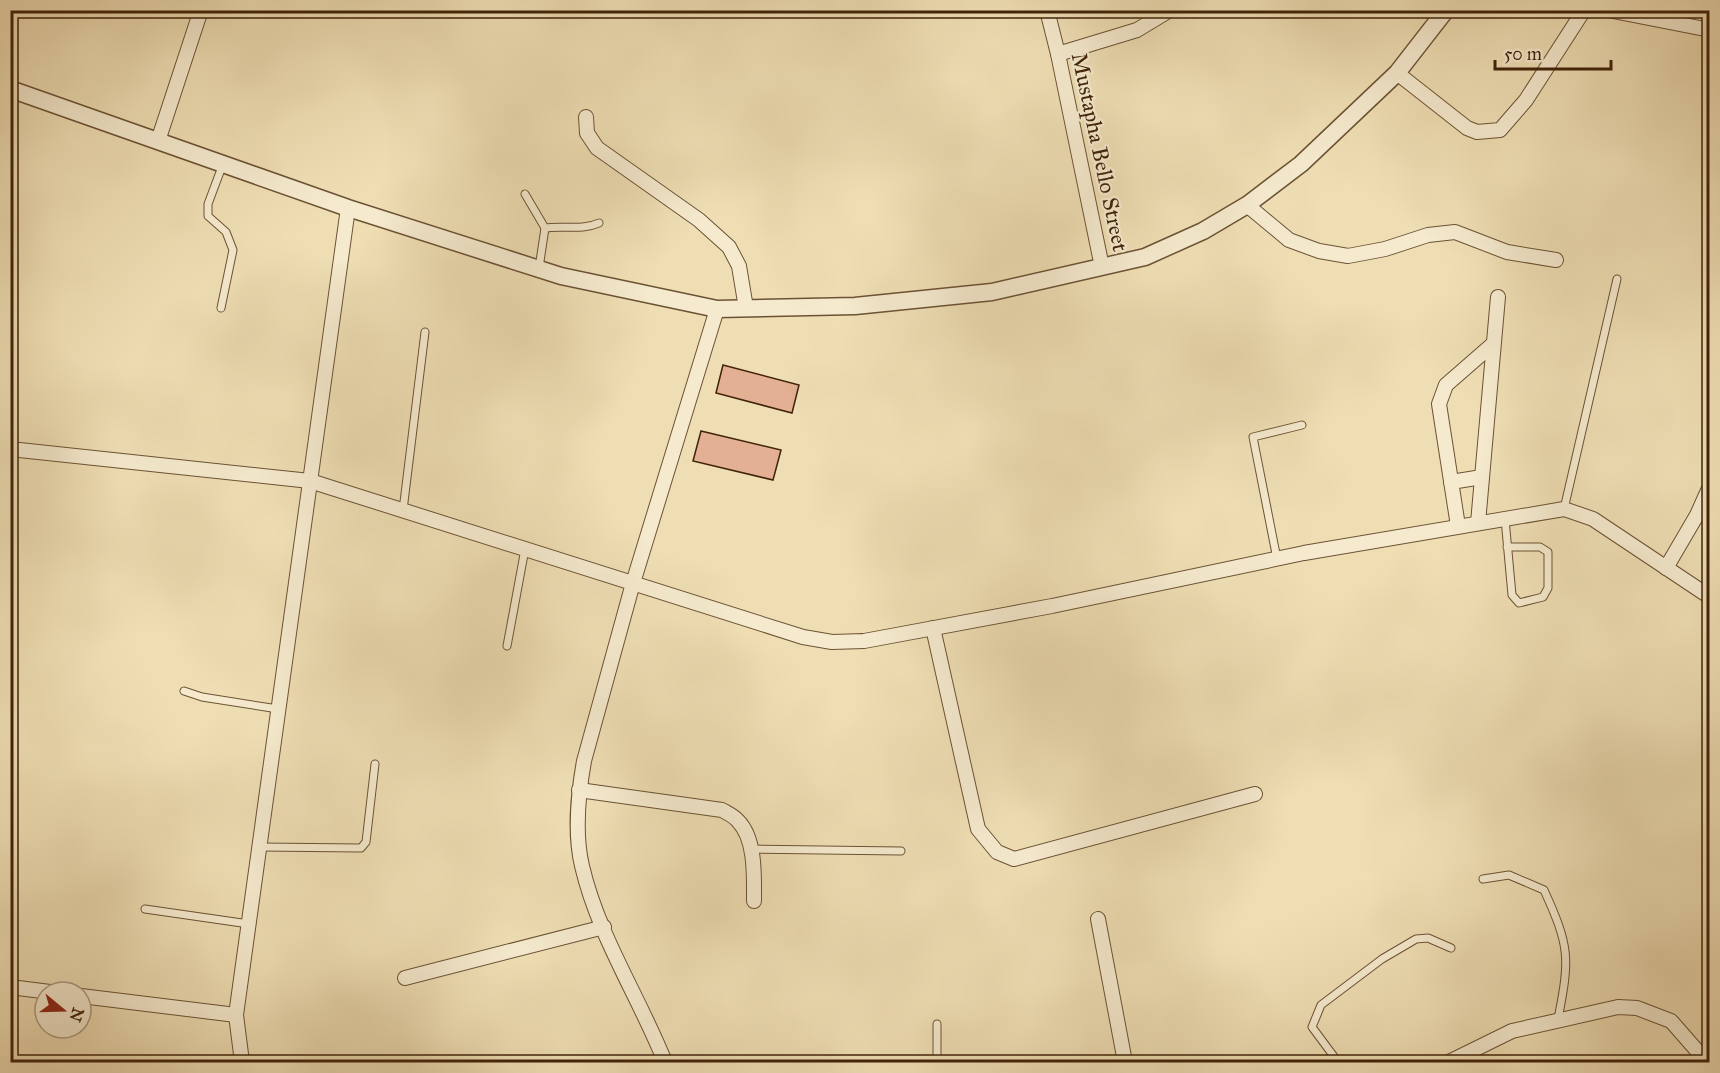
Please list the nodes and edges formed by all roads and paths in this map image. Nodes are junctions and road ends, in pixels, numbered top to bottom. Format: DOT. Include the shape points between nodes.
graph roads {
  1 [pos="201,10"];
  2 [pos="1047,10"];
  3 [pos="1170,10"];
  4 [pos="1446,10"];
  5 [pos="1584,10"];
  6 [pos="1608,10"];
  7 [pos="1710,30"];
  8 [pos="1058,54"];
  9 [pos="1397,73"];
  10 [pos="10,89"];
  11 [pos="586,117"];
  12 [pos="159,141"];
  13 [pos="223,164"];
  14 [pos="525,194"];
  15 [pos="1247,205"];
  16 [pos="348,208"];
  17 [pos="599,223"];
  18 [pos="545,228"];
  19 [pos="1556,260"];
  20 [pos="1102,267"];
  21 [pos="539,268"];
  22 [pos="1617,279"];
  23 [pos="1498,297"];
  24 [pos="221,308"];
  25 [pos="746,308"];
  26 [pos="717,309"];
  27 [pos="425,332"];
  28 [pos="1493,344"];
  29 [pos="1302,425"];
  30 [pos="10,449"];
  31 [pos="1482,477"];
  32 [pos="310,481"];
  33 [pos="1451,482"];
  34 [pos="1710,486"];
  35 [pos="1564,509"];
  36 [pos="403,510"];
  37 [pos="1504,518"];
  38 [pos="1478,523"];
  39 [pos="1458,526"];
  40 [pos="1508,547"];
  41 [pos="525,549"];
  42 [pos="1277,559"];
  43 [pos="1666,568"];
  44 [pos="633,583"];
  45 [pos="1710,597"];
  46 [pos="933,628"];
  47 [pos="507,646"];
  48 [pos="184,691"];
  49 [pos="278,709"];
  50 [pos="375,764"];
  51 [pos="579,790"];
  52 [pos="1255,794"];
  53 [pos="260,847"];
  54 [pos="750,849"];
  55 [pos="901,851"];
  56 [pos="1483,879"];
  57 [pos="754,901"];
  58 [pos="145,909"];
  59 [pos="1098,919"];
  60 [pos="249,924"];
  61 [pos="604,927"];
  62 [pos="1451,948"];
  63 [pos="405,978"];
  64 [pos="10,987"];
  65 [pos="33,990"];
  66 [pos="93,997"];
  67 [pos="236,1015"];
  68 [pos="1558,1020"];
  69 [pos="937,1024"];
  70 [pos="242,1062"];
  71 [pos="664,1062"];
  72 [pos="937,1062"];
  73 [pos="1125,1062"];
  74 [pos="1338,1062"];
  75 [pos="1449,1062"];
  76 [pos="1707,1062"];
  1 -- 12 [label="street"];
  2 -- 8 [label="street, Mustapha Bello Street"];
  3 -- 8 [label="street" via="1137,30"];
  4 -- 9 [label="street"];
  5 -- 9 [label="street" via="1526,99 1500,130 1477,132 1467,128"];
  6 -- 7 [label="street"];
  8 -- 20 [label="street, Mustapha Bello Street"];
  9 -- 15 [label="street" via="1301,164"];
  10 -- 12 [label="street"];
  11 -- 25 [label="street" via="587,133 597,148 699,220 729,247 739,266"];
  12 -- 13 [label="street"];
  13 -- 16 [label="street"];
  13 -- 24 [label="lane" via="208,204 208,216 226,232 233,250"];
  14 -- 18 [label="lane"];
  15 -- 19 [label="street" via="1289,240 1319,251 1348,256 1455,232 1507,252"];
  15 -- 20 [label="street" via="1203,231 1145,257"];
  16 -- 21 [label="street"];
  16 -- 32 [label="street"];
  17 -- 18 [label="lane" via="586,229 561,225"];
  18 -- 21 [label="lane"];
  20 -- 25 [label="street" via="992,292 855,306"];
  21 -- 26 [label="street"];
  22 -- 35 [label="lane"];
  23 -- 28 [label="street"];
  25 -- 26 [label="street"];
  26 -- 44 [label="street"];
  27 -- 36 [label="lane"];
  28 -- 31 [label="street"];
  28 -- 33 [label="street" via="1446,385 1441,395 1439,404"];
  29 -- 42 [label="lane" via="1253,437"];
  30 -- 32 [label="street"];
  31 -- 33 [label="street"];
  31 -- 38 [label="street"];
  32 -- 36 [label="street"];
  32 -- 49 [label="street"];
  33 -- 39 [label="street"];
  34 -- 43 [label="street"];
  35 -- 37 [label="street"];
  35 -- 43 [label="street" via="1593,519"];
  36 -- 41 [label="street"];
  37 -- 38 [label="street"];
  37 -- 40 [label="lane"];
  38 -- 39 [label="street"];
  39 -- 42 [label="street"];
  40 -- 40 [label="lane" via="1515,601 1544,597 1548,588 1548,552 1540,547"];
  41 -- 44 [label="street"];
  41 -- 47 [label="lane"];
  42 -- 46 [label="street"];
  43 -- 45 [label="street"];
  44 -- 46 [label="street" via="803,637 832,642 864,641"];
  44 -- 51 [label="street"];
  46 -- 52 [label="street" via="978,829 998,852 1014,859"];
  48 -- 49 [label="lane"];
  49 -- 53 [label="street"];
  50 -- 53 [label="lane" via="366,842 361,848"];
  51 -- 54 [label="street" via="722,810 738,820 748,836"];
  51 -- 61 [label="street" via="577,833 582,867"];
  53 -- 60 [label="street"];
  54 -- 55 [label="lane"];
  54 -- 57 [label="street"];
  56 -- 68 [label="lane" via="1509,875 1544,890 1566,949 1567,972"];
  58 -- 60 [label="lane"];
  59 -- 73 [label="street"];
  60 -- 67 [label="street"];
  61 -- 63 [label="street"];
  61 -- 71 [label="street"];
  62 -- 74 [label="lane" via="1428,938 1416,939 1321,1005 1312,1027"];
  64 -- 65 [label="street"];
  66 -- 67 [label="street"];
  67 -- 70 [label="street"];
  68 -- 75 [label="street" via="1512,1031"];
  68 -- 76 [label="street" via="1618,1007 1654,1013 1671,1021"];
  69 -- 72 [label="lane"];
}
